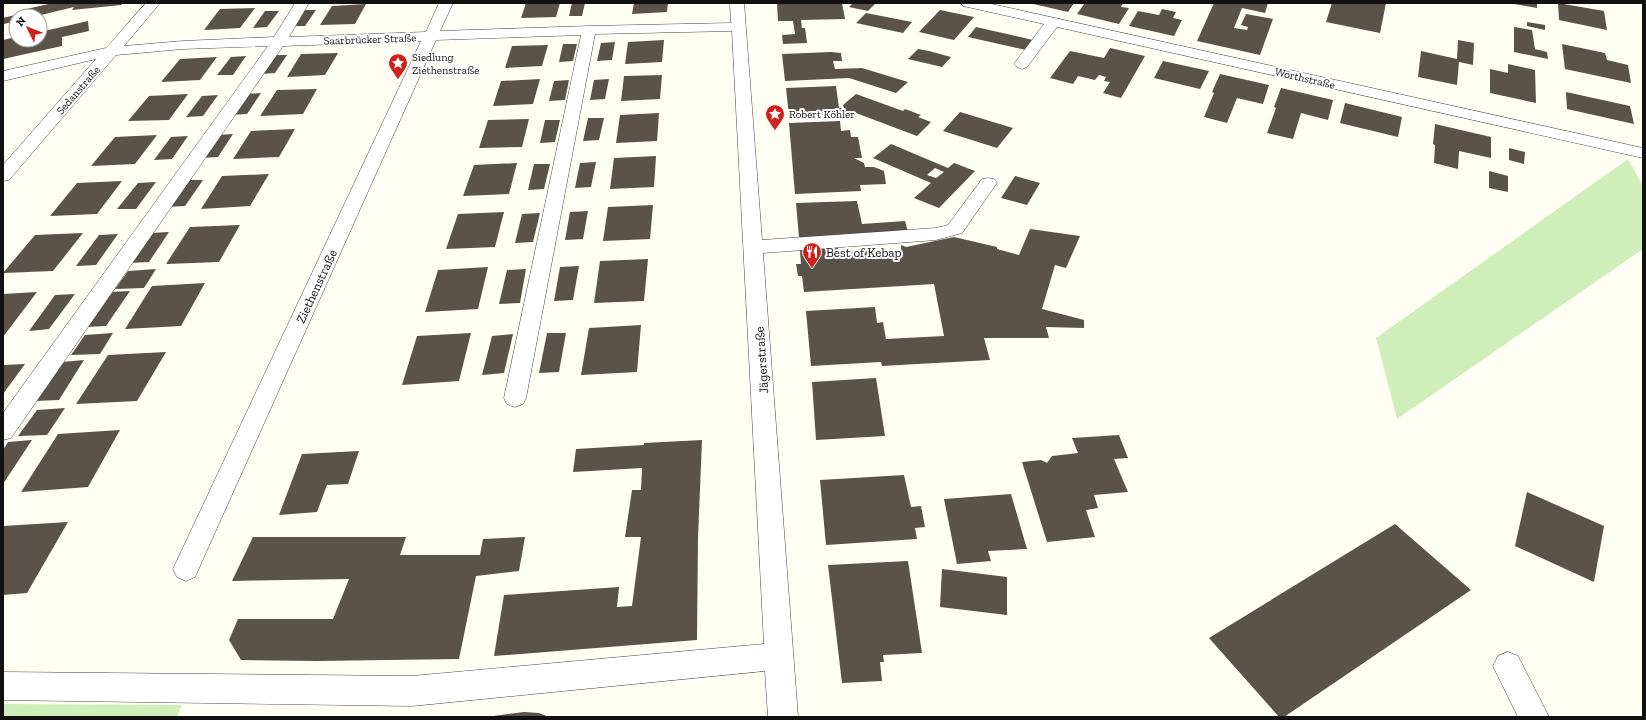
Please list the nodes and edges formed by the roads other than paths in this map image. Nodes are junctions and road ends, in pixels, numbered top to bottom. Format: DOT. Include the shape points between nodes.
graph roads {
  1 [pos="153,3"];
  2 [pos="302,3"];
  3 [pos="446,3"];
  4 [pos="737,3"];
  5 [pos="968,3"];
  6 [pos="1052,22"];
  7 [pos="739,27"];
  8 [pos="589,30"];
  9 [pos="431,37"];
  10 [pos="278,41"];
  11 [pos="112,51"];
  12 [pos="1022,64"];
  13 [pos="3,76"];
  14 [pos="1643,153"];
  15 [pos="3,176"];
  16 [pos="988,182"];
  17 [pos="753,247"];
  18 [pos="515,398"];
  19 [pos="3,431"];
  20 [pos="186,569"];
  21 [pos="779,656"];
  22 [pos="1508,666"];
  23 [pos="3,686"];
  24 [pos="783,717"];
  25 [pos="1534,717"];
  1 -- 11 [label="street, Sedanstraße"];
  2 -- 10 [label="street"];
  3 -- 9 [label="street, Ziethenstraße"];
  4 -- 7 [label="street, Jägerstraße"];
  5 -- 6 [label="street, Wörthstraße"];
  6 -- 12 [label="street"];
  6 -- 14 [label="street, Wörthstraße"];
  7 -- 8 [label="street, Saarbrücker Straße"];
  7 -- 17 [label="street, Jägerstraße"];
  8 -- 9 [label="street, Saarbrücker Straße"];
  8 -- 18 [label="street"];
  9 -- 10 [label="street, Saarbrücker Straße"];
  9 -- 20 [label="street, Ziethenstraße"];
  10 -- 11 [label="street, Saarbrücker Straße"];
  10 -- 19 [label="street"];
  11 -- 13 [label="street, Saarbrücker Straße"];
  11 -- 15 [label="street, Sedanstraße"];
  16 -- 17 [label="street" via="955,229 936,234"];
  17 -- 21 [label="street, Jägerstraße"];
  21 -- 23 [label="street" via="412,691"];
  21 -- 24 [label="street, Jägerstraße"];
  22 -- 25 [label="street"];
}
